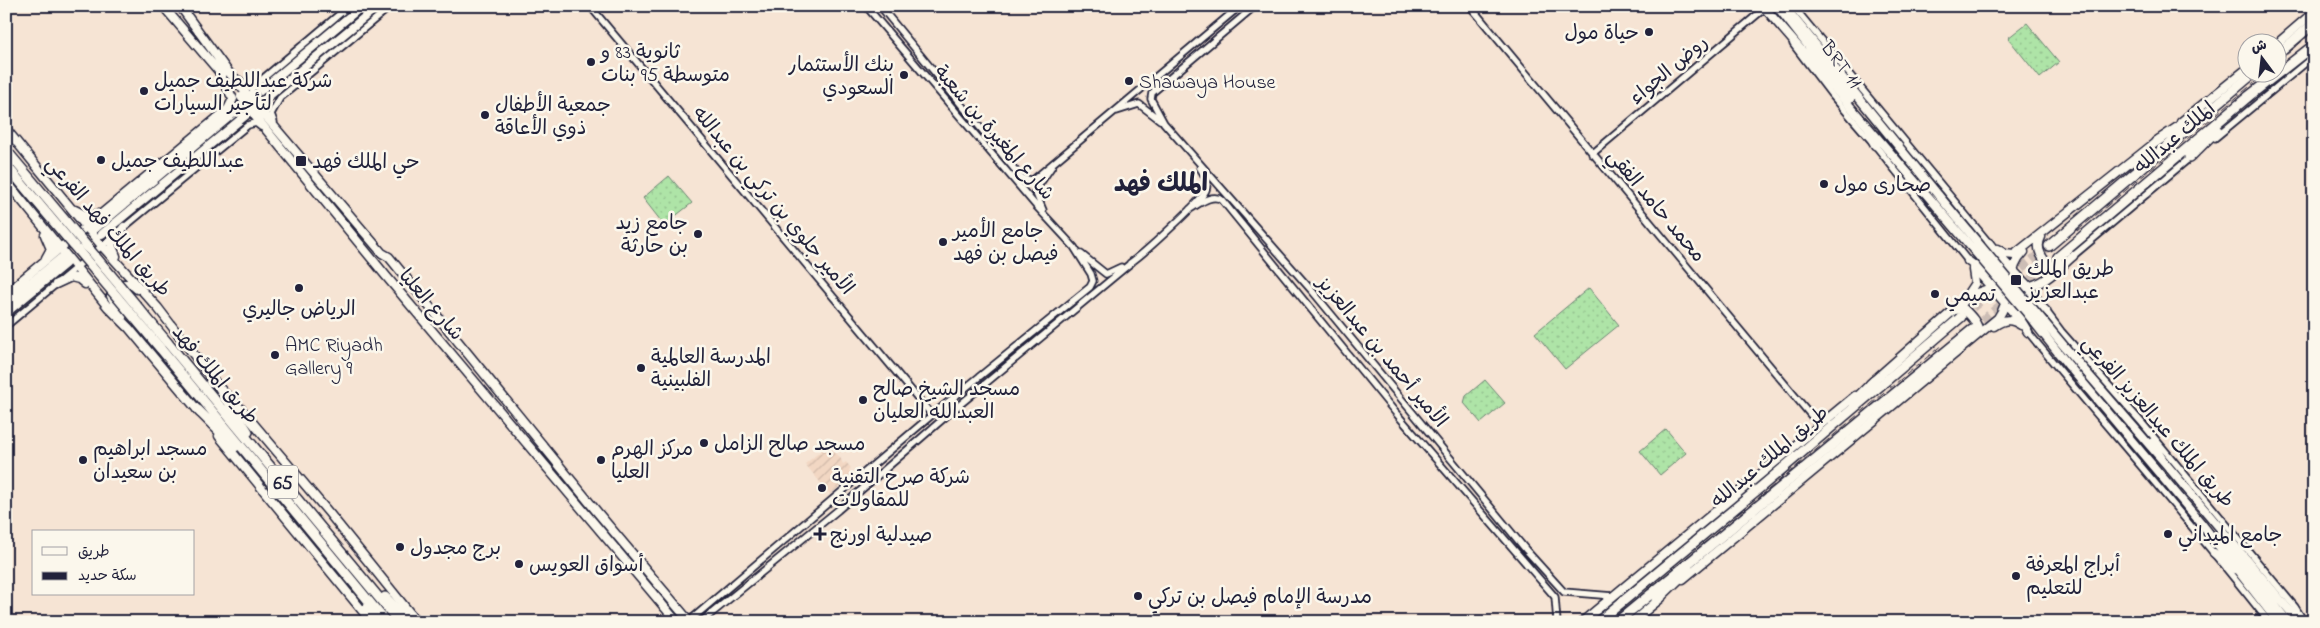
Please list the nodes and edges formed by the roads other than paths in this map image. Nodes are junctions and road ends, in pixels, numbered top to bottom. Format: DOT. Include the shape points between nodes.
graph roads {
  1 [pos="163,6"];
  2 [pos="180,6"];
  3 [pos="349,6"];
  4 [pos="362,6"];
  5 [pos="378,6"];
  6 [pos="391,6"];
  7 [pos="590,6"];
  8 [pos="866,6"];
  9 [pos="880,6"];
  10 [pos="1240,6"];
  11 [pos="1255,6"];
  12 [pos="1470,6"];
  13 [pos="1777,6"];
  14 [pos="1784,6"];
  15 [pos="1793,6"];
  16 [pos="1764,7"];
  17 [pos="2314,12"];
  18 [pos="2314,23"];
  19 [pos="2288,34"];
  20 [pos="1789,38"];
  21 [pos="2288,45"];
  22 [pos="2314,47"];
  23 [pos="2314,56"];
  24 [pos="222,71"];
  25 [pos="2238,76"];
  26 [pos="266,78"];
  27 [pos="2244,82"];
  28 [pos="2237,88"];
  29 [pos="246,94"];
  30 [pos="2249,96"];
  31 [pos="280,98"];
  32 [pos="260,111"];
  33 [pos="1110,114"];
  34 [pos="1861,120"];
  35 [pos="1164,123"];
  36 [pos="6,129"];
  37 [pos="282,134"];
  38 [pos="274,138"];
  39 [pos="2156,142"];
  40 [pos="1875,145"];
  41 [pos="6,150"];
  42 [pos="1592,154"];
  43 [pos="1193,158"];
  44 [pos="2189,158"];
  45 [pos="1053,164"];
  46 [pos="6,165"];
  47 [pos="6,181"];
  48 [pos="48,182"];
  49 [pos="17,195"];
  50 [pos="68,205"];
  51 [pos="112,205"];
  52 [pos="1190,210"];
  53 [pos="1046,216"];
  54 [pos="38,222"];
  55 [pos="87,227"];
  56 [pos="124,227"];
  57 [pos="2042,235"];
  58 [pos="1989,243"];
  59 [pos="102,246"];
  60 [pos="2049,246"];
  61 [pos="60,248"];
  62 [pos="1076,250"];
  63 [pos="382,252"];
  64 [pos="1999,256"];
  65 [pos="2073,256"];
  66 [pos="2058,257"];
  67 [pos="373,259"];
  68 [pos="1968,261"];
  69 [pos="1132,262"];
  70 [pos="40,266"];
  71 [pos="76,267"];
  72 [pos="2013,269"];
  73 [pos="125,271"];
  74 [pos="56,284"];
  75 [pos="2029,287"];
  76 [pos="414,288"];
  77 [pos="1991,288"];
  78 [pos="2010,289"];
  79 [pos="96,292"];
  80 [pos="6,293"];
  81 [pos="404,296"];
  82 [pos="6,303"];
  83 [pos="2006,304"];
  84 [pos="156,305"];
  85 [pos="2046,311"];
  86 [pos="6,314"];
  87 [pos="1961,317"];
  88 [pos="2022,323"];
  89 [pos="1937,324"];
  90 [pos="6,326"];
  91 [pos="129,328"];
  92 [pos="1972,330"];
  93 [pos="2028,332"];
  94 [pos="1972,342"];
  95 [pos="164,345"];
  96 [pos="1874,381"];
  97 [pos="220,390"];
  98 [pos="1893,405"];
  99 [pos="2126,406"];
  100 [pos="198,410"];
  101 [pos="932,415"];
  102 [pos="1819,425"];
  103 [pos="537,439"];
  104 [pos="528,445"];
  105 [pos="1809,446"];
  106 [pos="1820,454"];
  107 [pos="2165,463"];
  108 [pos="271,467"];
  109 [pos="266,477"];
  110 [pos="1472,483"];
  111 [pos="2184,485"];
  112 [pos="1463,491"];
  113 [pos="1711,526"];
  114 [pos="1723,534"];
  115 [pos="2214,553"];
  116 [pos="1658,560"];
  117 [pos="754,565"];
  118 [pos="762,572"];
  119 [pos="360,574"];
  120 [pos="2243,575"];
  121 [pos="348,578"];
  122 [pos="2259,595"];
  123 [pos="1613,596"];
  124 [pos="1656,601"];
  125 [pos="689,621"];
  126 [pos="372,622"];
  127 [pos="377,622"];
  128 [pos="386,622"];
  129 [pos="399,622"];
  130 [pos="410,622"];
  131 [pos="417,622"];
  132 [pos="677,622"];
  133 [pos="701,622"];
  134 [pos="1558,622"];
  135 [pos="1582,622"];
  136 [pos="1598,622"];
  137 [pos="1617,622"];
  138 [pos="1632,622"];
  139 [pos="2269,622"];
  140 [pos="2278,622"];
  141 [pos="2288,622"];
  142 [pos="2303,622"];
  1 -- 24 [label="main road, شارع العليا"];
  2 -- 24 [label="main road, شارع العليا"];
  3 -- 26 [label="street"];
  4 -- 5 [label="main road" via="99,231"];
  6 -- 31 [label="street"];
  7 -- 101 [label="street, الأمير جلوي بن تركي بن عبدالله"];
  8 -- 53 [label="street, شارع المغيرة بن شعبة"];
  9 -- 45 [label="street, شارع المغيرة بن شعبة" via="1020,176 1033,180"];
  10 -- 33 [label="street"];
  11 -- 35 [label="street, الأمير أحمد بن عبدالعزيز" via="1152,92 1150,99"];
  12 -- 42 [label="street, محمد حامد الفقي"];
  13 -- 34 [label="main road, BRT 11" via="1843,90"];
  14 -- 107 [label="main road, bridge" via="2074,358"];
  15 -- 58 [label="street"];
  16 -- 20 [label="main road"];
  16 -- 42 [label="street, روض الجواء"];
  17 -- 19 [label="main road"];
  18 -- 21 [label="highway"];
  20 -- 34 [label="main road"];
  20 -- 40 [label="street"];
  22 -- 30 [label="highway, الملك عبدالله"];
  23 -- 44 [label="street"];
  24 -- 26 [label="street" via="247,84"];
  24 -- 29 [label="main road, شارع العليا"];
  24 -- 51 [label="main road" via="232,94 232,104"];
  25 -- 39 [label="main road"];
  26 -- 29 [label="street"];
  27 -- 28 [label="highway, الملك عبدالله"];
  28 -- 39 [label="highway"];
  28 -- 60 [label="highway, الملك عبدالله"];
  29 -- 32 [label="main road, شارع العليا, bridge"];
  30 -- 44 [label="highway"];
  30 -- 66 [label="highway, الملك عبدالله"];
  31 -- 32 [label="street"];
  31 -- 37 [label="street" via="271,118"];
  32 -- 37 [label="main road, شارع العليا"];
  32 -- 38 [label="main road, شارع العليا"];
  33 -- 35 [label="street" via="1139,104"];
  33 -- 45 [label="street"];
  34 -- 40 [label="main road, BRT 11"];
  34 -- 120 [label="main road, bridge" via="2027,313"];
  35 -- 43 [label="street, الأمير أحمد بن عبدالعزيز"];
  36 -- 48 [label="main road, طريق الملك فهد الفرعي"];
  37 -- 63 [label="main road, شارع العليا"];
  38 -- 56 [label="street" via="256,123 248,125"];
  38 -- 67 [label="main road, شارع العليا"];
  39 -- 57 [label="main road"];
  40 -- 68 [label="street"];
  41 -- 95 [label="highway, طريق الملك فهد / 65, bridge"];
  42 -- 102 [label="street, محمد حامد الفقي"];
  43 -- 52 [label="street" via="1207,181 1206,192"];
  43 -- 110 [label="street, الأمير أحمد بن عبدالعزيز" via="1313,292"];
  44 -- 65 [label="street"];
  45 -- 53 [label="street" via="1035,191"];
  46 -- 95 [label="highway, طريق الملك فهد / 65, bridge"];
  47 -- 49 [label="main road"];
  48 -- 49 [label="main road" via="53,198 42,208 32,208"];
  48 -- 50 [label="main road, طريق الملك فهد الفرعي"];
  49 -- 54 [label="main road"];
  50 -- 51 [label="main road" via="89,217"];
  50 -- 55 [label="main road, طريق الملك فهد الفرعي"];
  51 -- 55 [label="main road"];
  52 -- 69 [label="street"];
  52 -- 112 [label="street, الأمير أحمد بن عبدالعزيز" via="1209,199 1216,197 1222,200"];
  53 -- 62 [label="street, شارع المغيرة بن شعبة"];
  54 -- 61 [label="main road"];
  54 -- 70 [label="main road" via="50,249"];
  55 -- 59 [label="main road, طريق الملك فهد الفرعي"];
  55 -- 61 [label="main road"];
  56 -- 59 [label="street"];
  56 -- 73 [label="main road" via="111,244"];
  57 -- 58 [label="main road" via="2014,255 2004,254"];
  57 -- 65 [label="main road" via="2037,247 2050,266 2059,266"];
  57 -- 72 [label="main road" via="2021,254"];
  58 -- 64 [label="main road"];
  58 -- 68 [label="main road" via="1994,258 1990,266 1980,268"];
  59 -- 71 [label="street"];
  59 -- 73 [label="main road, طريق الملك فهد الفرعي"];
  61 -- 70 [label="main road"];
  61 -- 71 [label="main road"];
  62 -- 69 [label="street" via="1106,274"];
  62 -- 101 [label="street, شارع المغيرة بن شعبة" via="1091,274 1090,287"];
  63 -- 67 [label="main road" via="390,265 388,270"];
  63 -- 76 [label="main road, شارع العليا"];
  64 -- 72 [label="main road"];
  64 -- 78 [label="main road"];
  65 -- 75 [label="main road" via="2043,282"];
  65 -- 85 [label="main road" via="2041,288 2039,297"];
  67 -- 81 [label="main road, شارع العليا"];
  68 -- 77 [label="main road"];
  68 -- 78 [label="main road"];
  68 -- 89 [label="main road" via="1976,278 1973,288"];
  69 -- 118 [label="street"];
  70 -- 80 [label="main road"];
  71 -- 74 [label="street"];
  71 -- 79 [label="main road"];
  72 -- 75 [label="main road"];
  72 -- 78 [label="main road"];
  73 -- 84 [label="main road, طريق الملك فهد الفرعي"];
  74 -- 79 [label="main road" via="75,277"];
  74 -- 90 [label="street"];
  75 -- 78 [label="main road"];
  75 -- 85 [label="main road"];
  76 -- 81 [label="main road" via="400,276 396,277"];
  76 -- 103 [label="main road, شارع العليا"];
  77 -- 78 [label="main road"];
  77 -- 83 [label="main road"];
  77 -- 89 [label="main road" via="1970,295"];
  78 -- 83 [label="main road"];
  78 -- 85 [label="main road" via="2030,298"];
  78 -- 88 [label="main road"];
  79 -- 91 [label="main road"];
  81 -- 104 [label="main road, شارع العليا"];
  82 -- 86 [label="main road" via="63,261"];
  83 -- 88 [label="main road"];
  83 -- 94 [label="main road" via="1998,318"];
  84 -- 91 [label="main road" via="132,284 121,284 115,288 111,300"];
  84 -- 97 [label="main road, طريق الملك فهد الفرعي"];
  85 -- 93 [label="main road" via="2036,308 2024,314"];
  85 -- 99 [label="street, طريق الملك عبدالعزيز الفرعي"];
  87 -- 105 [label="highway, طريق الملك عبدالله"];
  88 -- 93 [label="main road"];
  89 -- 94 [label="main road" via="1955,310 1964,309 1979,327 1979,333"];
  89 -- 96 [label="main road"];
  91 -- 100 [label="main road"];
  92 -- 106 [label="highway, طريق الملك عبدالله"];
  93 -- 94 [label="main road" via="2010,319 2004,320"];
  93 -- 115 [label="street, طريق الملك عبدالعزيز الفرعي"];
  94 -- 98 [label="main road, طريق الملك عبدالله"];
  95 -- 108 [label="highway, طريق الملك فهد / 65"];
  95 -- 109 [label="highway, طريق الملك فهد / 65"];
  96 -- 102 [label="main road"];
  96 -- 105 [label="highway"];
  97 -- 108 [label="highway"];
  97 -- 131 [label="main road, طريق الملك فهد الفرعي" via="241,409"];
  98 -- 106 [label="main road"];
  98 -- 124 [label="main road, طريق الملك عبدالله"];
  99 -- 107 [label="street" via="2162,454"];
  99 -- 142 [label="street, طريق الملك عبدالعزيز الفرعي" via="2295,607"];
  100 -- 109 [label="highway"];
  100 -- 126 [label="main road"];
  101 -- 117 [label="street"];
  102 -- 116 [label="main road"];
  103 -- 104 [label="main road" via="536,446"];
  103 -- 125 [label="main road, شارع العليا"];
  104 -- 132 [label="main road, شارع العليا"];
  105 -- 113 [label="highway, طريق الملك عبدالله"];
  106 -- 114 [label="highway, طريق الملك عبدالله"];
  107 -- 111 [label="main road"];
  108 -- 119 [label="highway, طريق الملك فهد / 65"];
  109 -- 121 [label="highway, طريق الملك فهد / 65"];
  110 -- 112 [label="street"];
  110 -- 123 [label="street, الأمير أحمد بن عبدالعزيز" via="1564,592"];
  111 -- 141 [label="main road" via="2198,509"];
  111 -- 142 [label="main road" via="2290,611"];
  112 -- 134 [label="street, الأمير أحمد بن عبدالعزيز" via="1555,597"];
  113 -- 116 [label="main road"];
  113 -- 136 [label="highway, طريق الملك عبدالله"];
  114 -- 124 [label="highway"];
  114 -- 137 [label="highway, طريق الملك عبدالله"];
  115 -- 120 [label="main road"];
  115 -- 139 [label="street, طريق الملك عبدالعزيز الفرعي"];
  116 -- 123 [label="main road"];
  117 -- 118 [label="street" via="750,575"];
  117 -- 125 [label="street"];
  118 -- 133 [label="street"];
  119 -- 129 [label="highway, طريق الملك فهد / 65"];
  119 -- 130 [label="highway"];
  120 -- 122 [label="main road"];
  121 -- 127 [label="highway"];
  121 -- 128 [label="highway, طريق الملك فهد / 65"];
  122 -- 140 [label="main road"];
  122 -- 141 [label="main road"];
  123 -- 135 [label="main road"];
  124 -- 138 [label="main road, طريق الملك عبدالله"];
}
